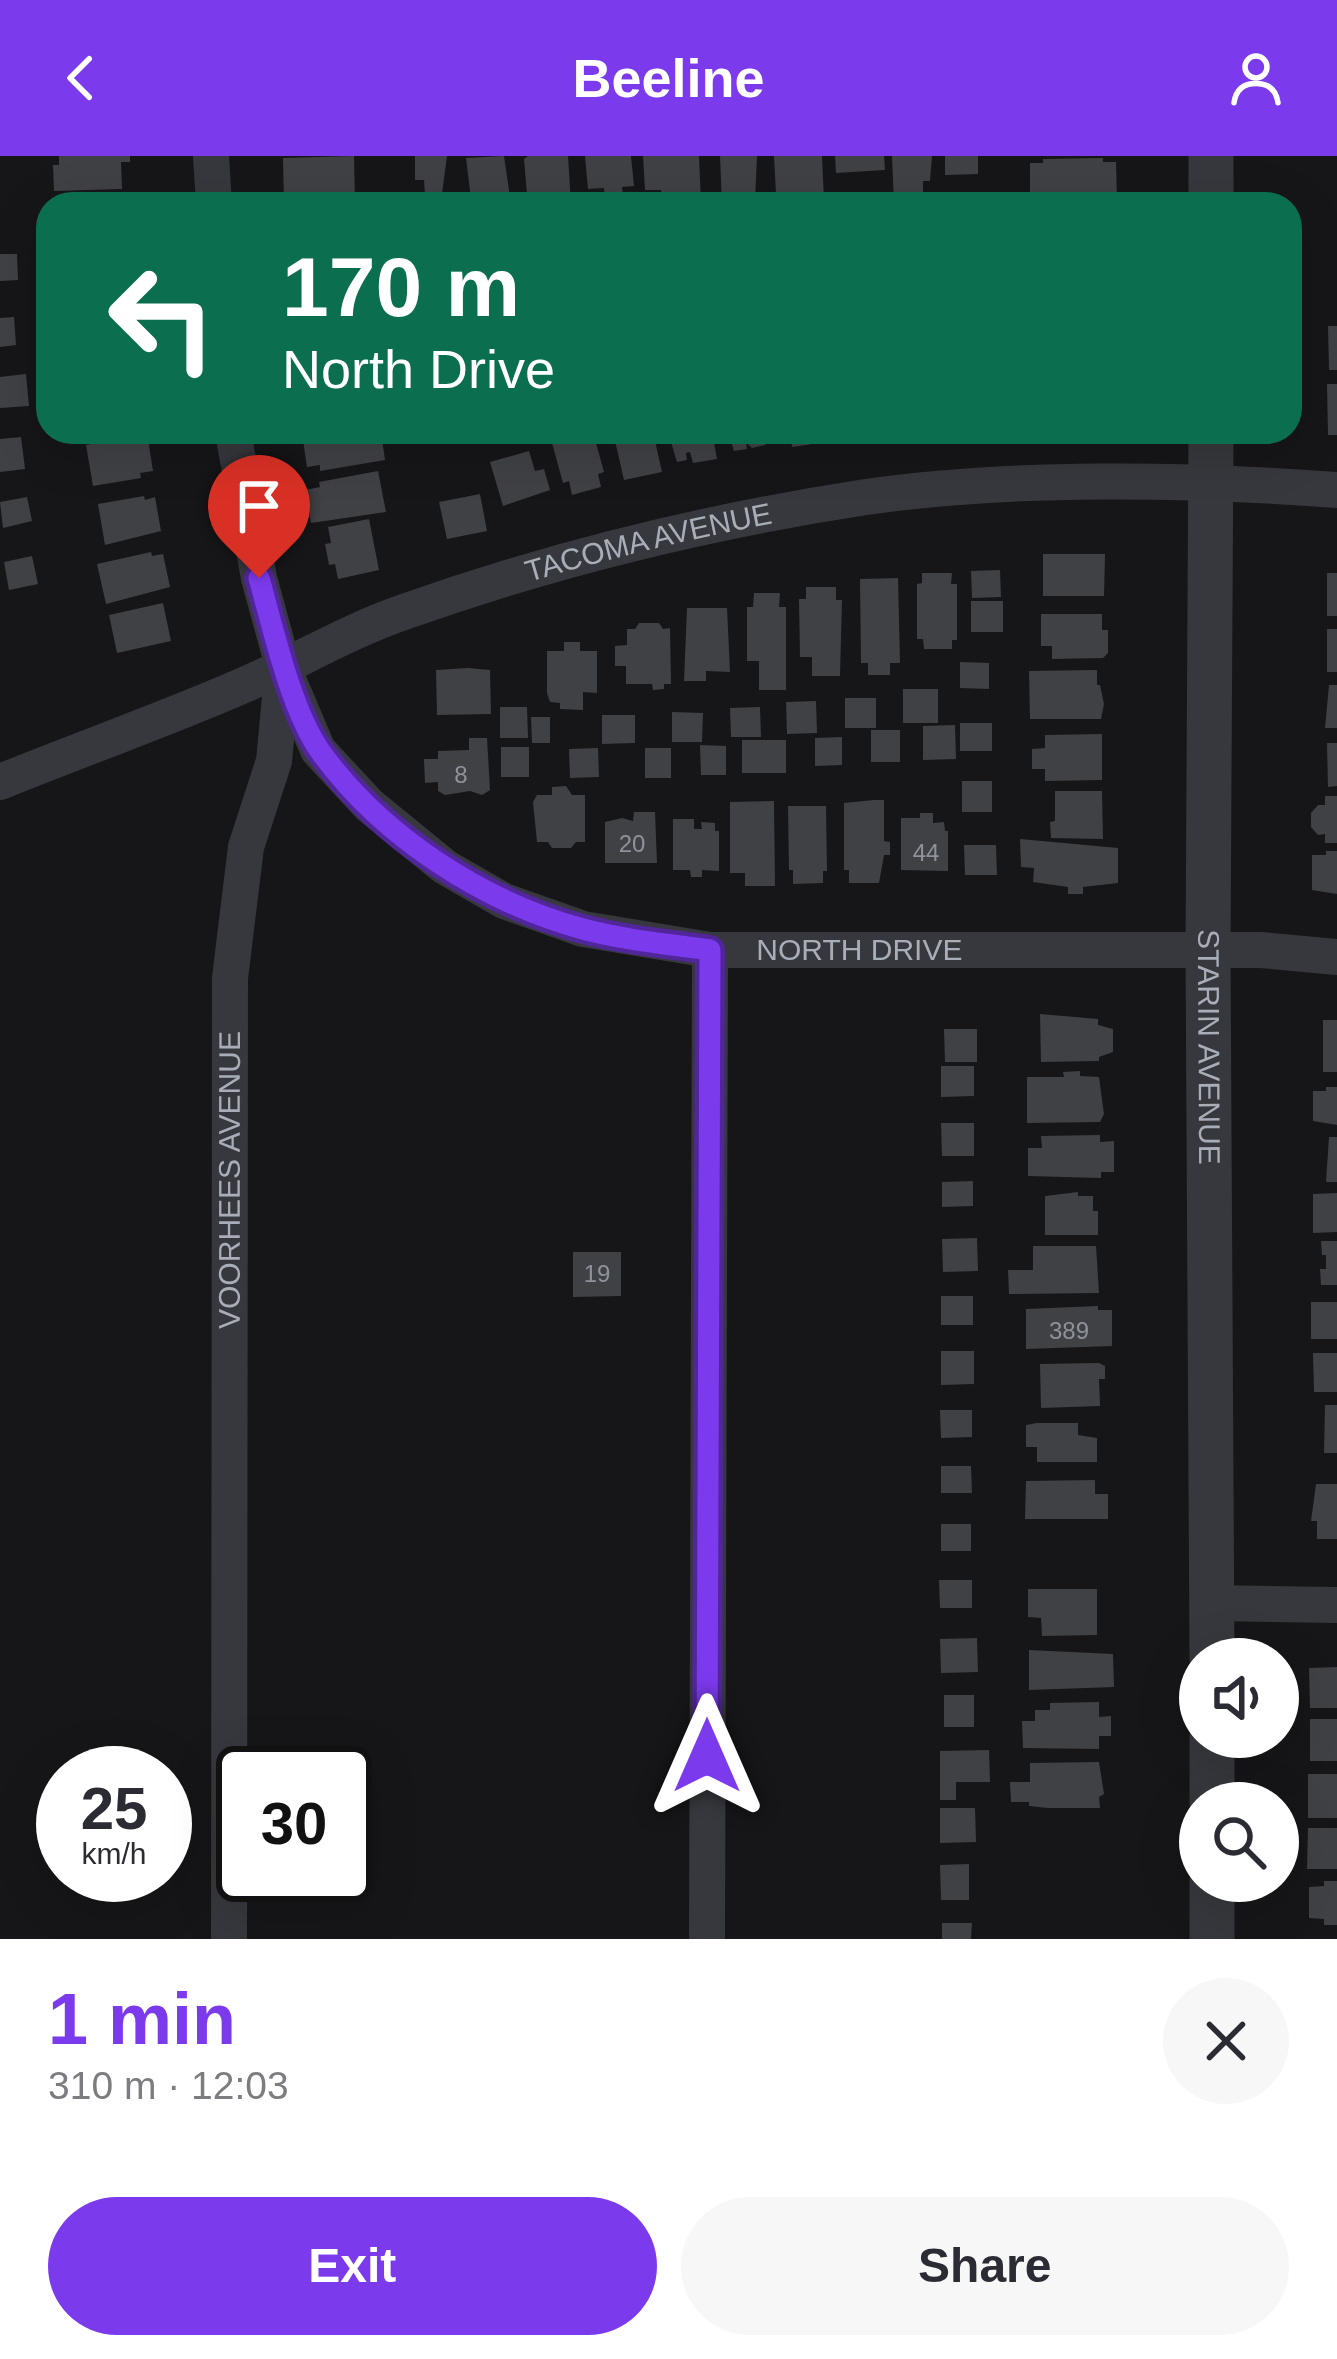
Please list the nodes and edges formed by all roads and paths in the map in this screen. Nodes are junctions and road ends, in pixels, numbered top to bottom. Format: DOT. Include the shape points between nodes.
graph roads {
  1 [pos="212,156"];
  2 [pos="1211,156"];
  3 [pos="214,192"];
  4 [pos="1211,192"];
  5 [pos="235,444"];
  6 [pos="1211,444"];
  7 [pos="1211,483"];
  8 [pos="1337,490"];
  9 [pos="283,666"];
  10 [pos="0,782"];
  11 [pos="710,950"];
  12 [pos="1208,951"];
  13 [pos="1337,957"];
  14 [pos="1211,1603"];
  15 [pos="1337,1605"];
  16 [pos="1211,1638"];
  17 [pos="1212,1902"];
  18 [pos="229,1939"];
  19 [pos="707,1939"];
  20 [pos="1212,1939"];
  1 -- 3 [label="street"];
  2 -- 4 [label="street"];
  5 -- 9 [label="street, VOORHEES AVENUE"];
  6 -- 7 [label="street, STARIN AVENUE"];
  7 -- 8 [label="street, TACOMA AVENUE"];
  7 -- 9 [label="street, TACOMA AVENUE" via="866,497 573,558 398,614"];
  7 -- 12 [label="street, STARIN AVENUE"];
  9 -- 10 [label="street, TACOMA AVENUE"];
  9 -- 11 [label="street, NORTH DRIVE" via="318,749 369,805 446,867 505,901 583,929"];
  9 -- 18 [label="street, VOORHEES AVENUE" via="274,761 246,847 230,978"];
  11 -- 12 [label="street, NORTH DRIVE"];
  11 -- 19 [label="street"];
  12 -- 13 [label="street, NORTH DRIVE"];
  12 -- 14 [label="street, STARIN AVENUE"];
  14 -- 15 [label="street"];
  14 -- 16 [label="street, STARIN AVENUE"];
  17 -- 20 [label="street"];
}
